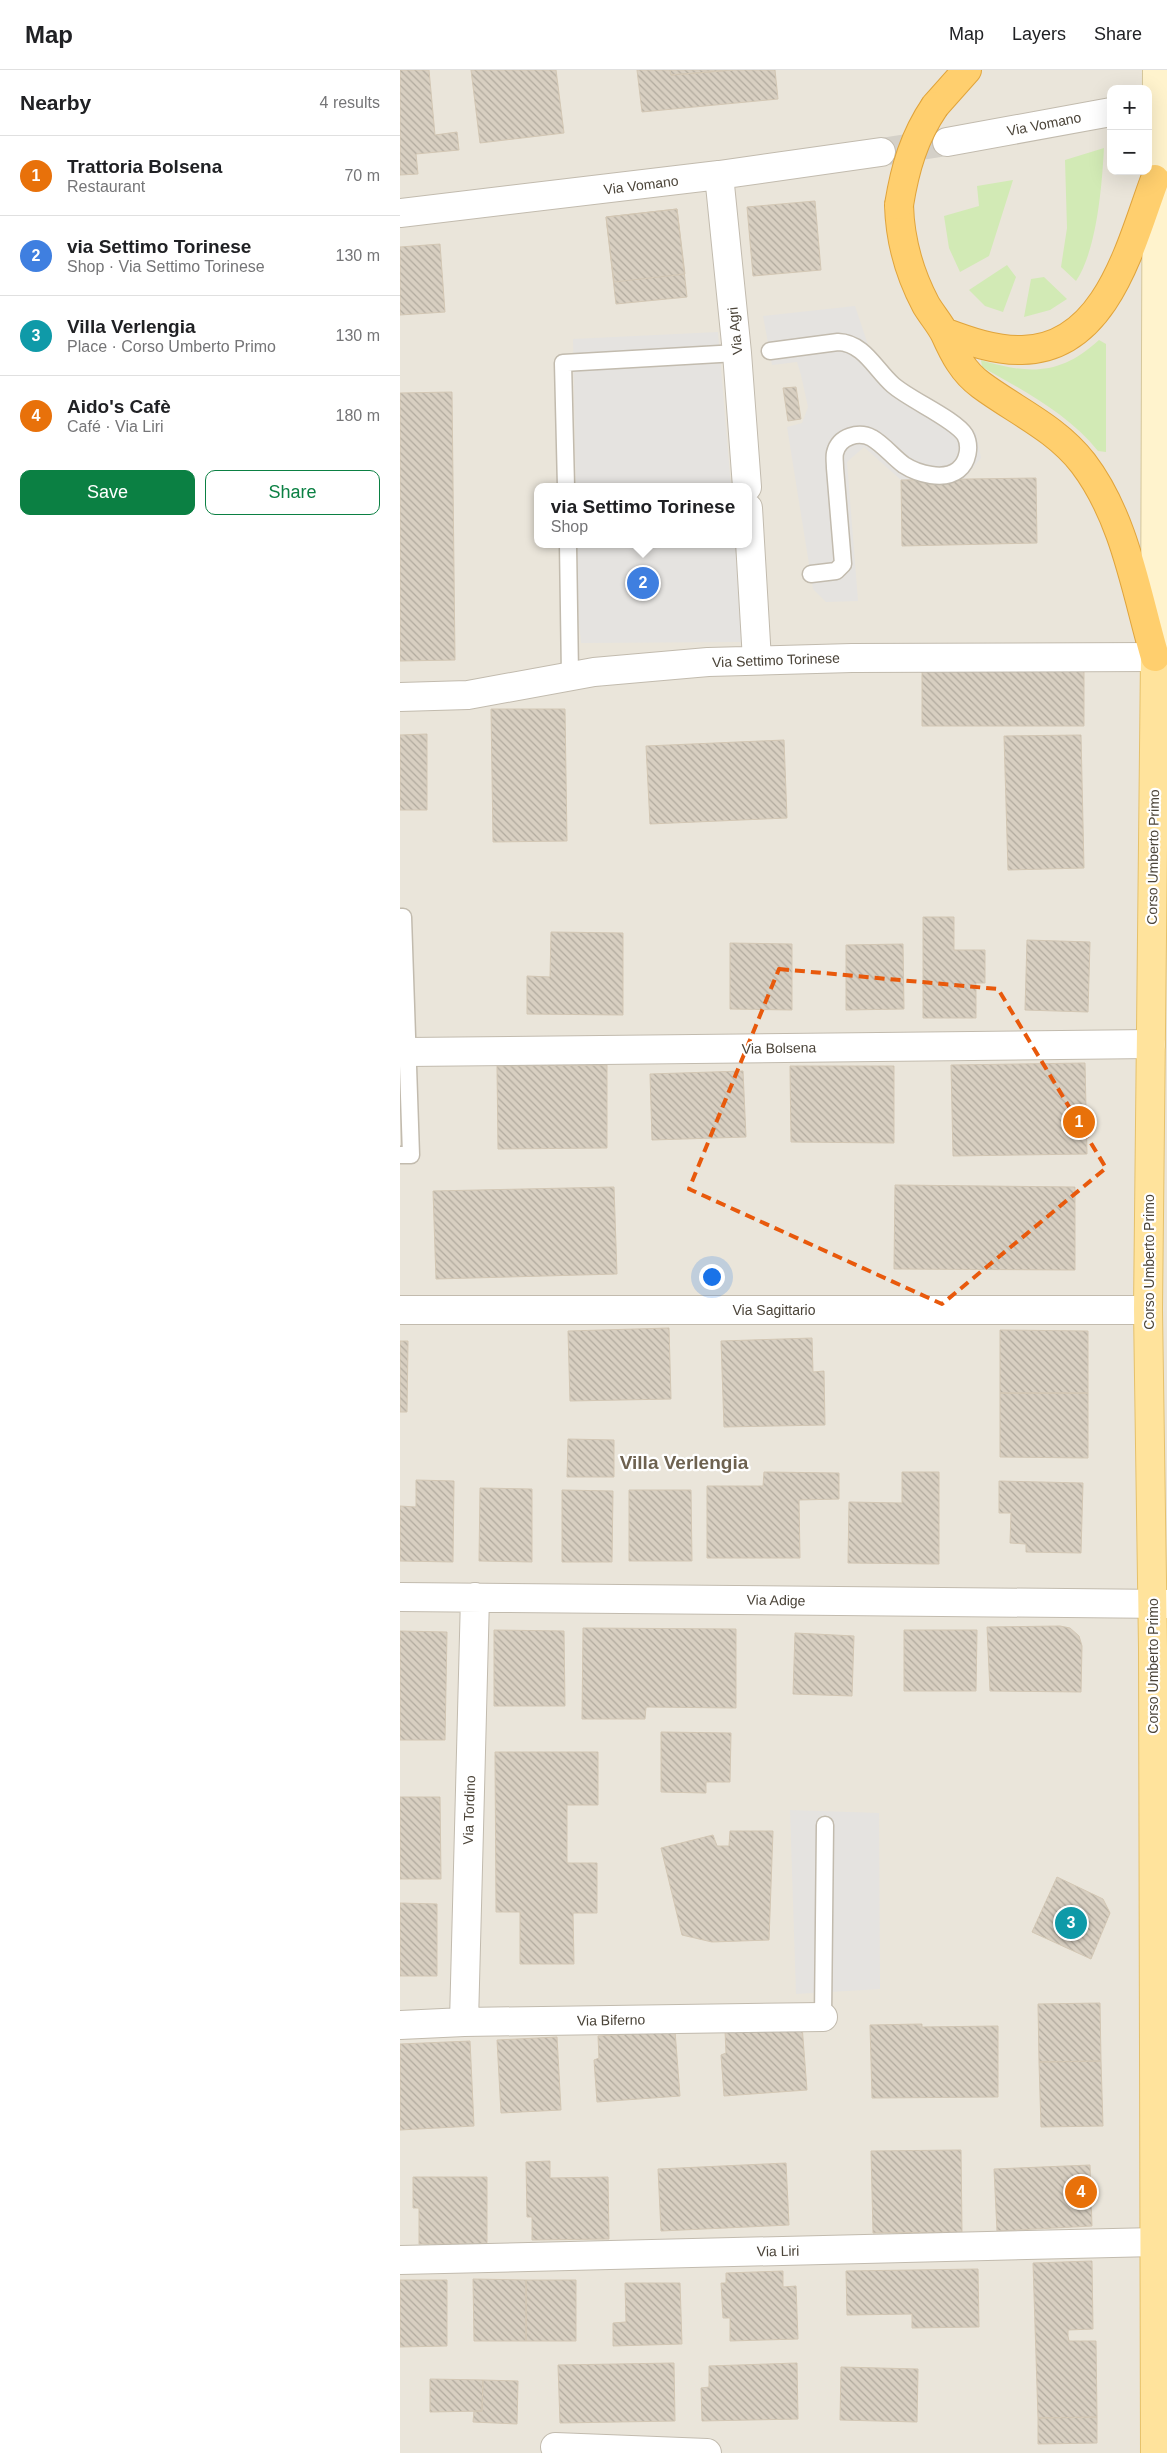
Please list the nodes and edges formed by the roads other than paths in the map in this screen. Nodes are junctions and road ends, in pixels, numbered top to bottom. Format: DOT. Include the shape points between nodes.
graph roads {
  1 [pos="967,70"];
  2 [pos="1156,70"];
  3 [pos="1152,107"];
  4 [pos="1107,113"];
  5 [pos="947,142"];
  6 [pos="881,152"];
  7 [pos="719,175"];
  8 [pos="1156,179"];
  9 [pos="400,213"];
  10 [pos="1161,290"];
  11 [pos="944,332"];
  12 [pos="770,351"];
  13 [pos="738,353"];
  14 [pos="566,483"];
  15 [pos="747,483"];
  16 [pos="568,548"];
  17 [pos="750,548"];
  18 [pos="811,574"];
  19 [pos="1161,650"];
  20 [pos="757,660"];
  21 [pos="570,675"];
  22 [pos="400,697"];
  23 [pos="400,917"];
  24 [pos="1151,1044"];
  25 [pos="407,1052"];
  26 [pos="400,1155"];
  27 [pos="400,1310"];
  28 [pos="1148,1310"];
  29 [pos="1159,1430"];
  30 [pos="400,1597"];
  31 [pos="475,1598"];
  32 [pos="1160,1603"];
  33 [pos="1160,1707"];
  34 [pos="825,1825"];
  35 [pos="823,2017"];
  36 [pos="464,2022"];
  37 [pos="400,2025"];
  38 [pos="1156,2242"];
  39 [pos="400,2260"];
  40 [pos="555,2447"];
  41 [pos="707,2453"];
  42 [pos="1155,2453"];
  1 -- 11 [label="highway, bridge" via="935,106 912,148 899,204 903,250 923,300"];
  2 -- 3 [label="main road, Corso Umberto Primo"];
  3 -- 8 [label="main road, Corso Umberto Primo"];
  4 -- 5 [label="street, Via Vomano"];
  6 -- 7 [label="street, Via Vomano"];
  7 -- 9 [label="street, Via Vomano"];
  7 -- 13 [label="street, Via Agri"];
  8 -- 10 [label="main road, Corso Umberto Primo"];
  8 -- 11 [label="highway" via="1121,269 1100,306 1078,331 1053,344 1020,351 964,340"];
  10 -- 19 [label="main road, Corso Umberto Primo"];
  11 -- 19 [label="highway" via="949,347 980,385 1050,431 1082,462 1099,486 1114,516"];
  12 -- 18 [label="lane" via="838,342 852,345 908,397 961,430 968,442 968,454 963,465 953,473 941,476 904,465 866,435 852,435 843,441 835,452 843,564 836,571"];
  13 -- 14 [label="lane" via="563,363"];
  13 -- 15 [label="street, Via Agri"];
  16 -- 21 [label="lane"];
  17 -- 20 [label="street"];
  19 -- 20 [label="street, Via Settimo Torinese"];
  19 -- 24 [label="main road, Corso Umberto Primo"];
  20 -- 21 [label="street, Via Settimo Torinese"];
  21 -- 22 [label="street, Via Settimo Torinese" via="482,693"];
  23 -- 25 [label="lane" via="403,917"];
  24 -- 25 [label="street, Via Bolsena"];
  24 -- 28 [label="main road, Corso Umberto Primo"];
  25 -- 26 [label="lane" via="411,1155"];
  27 -- 28 [label="street, Via Sagittario"];
  28 -- 29 [label="main road, Corso Umberto Primo"];
  29 -- 32 [label="main road, Corso Umberto Primo"];
  30 -- 31 [label="street, Via Adige"];
  31 -- 32 [label="street, Via Adige"];
  31 -- 36 [label="street, Via Tordino"];
  32 -- 33 [label="main road, Corso Umberto Primo"];
  33 -- 38 [label="main road, Corso Umberto Primo"];
  34 -- 35 [label="lane"];
  35 -- 36 [label="street, Via Biferno"];
  36 -- 37 [label="street, Via Biferno"];
  38 -- 39 [label="street, Via Liri"];
  38 -- 42 [label="main road, Corso Umberto Primo"];
  40 -- 41 [label="street"];
}
